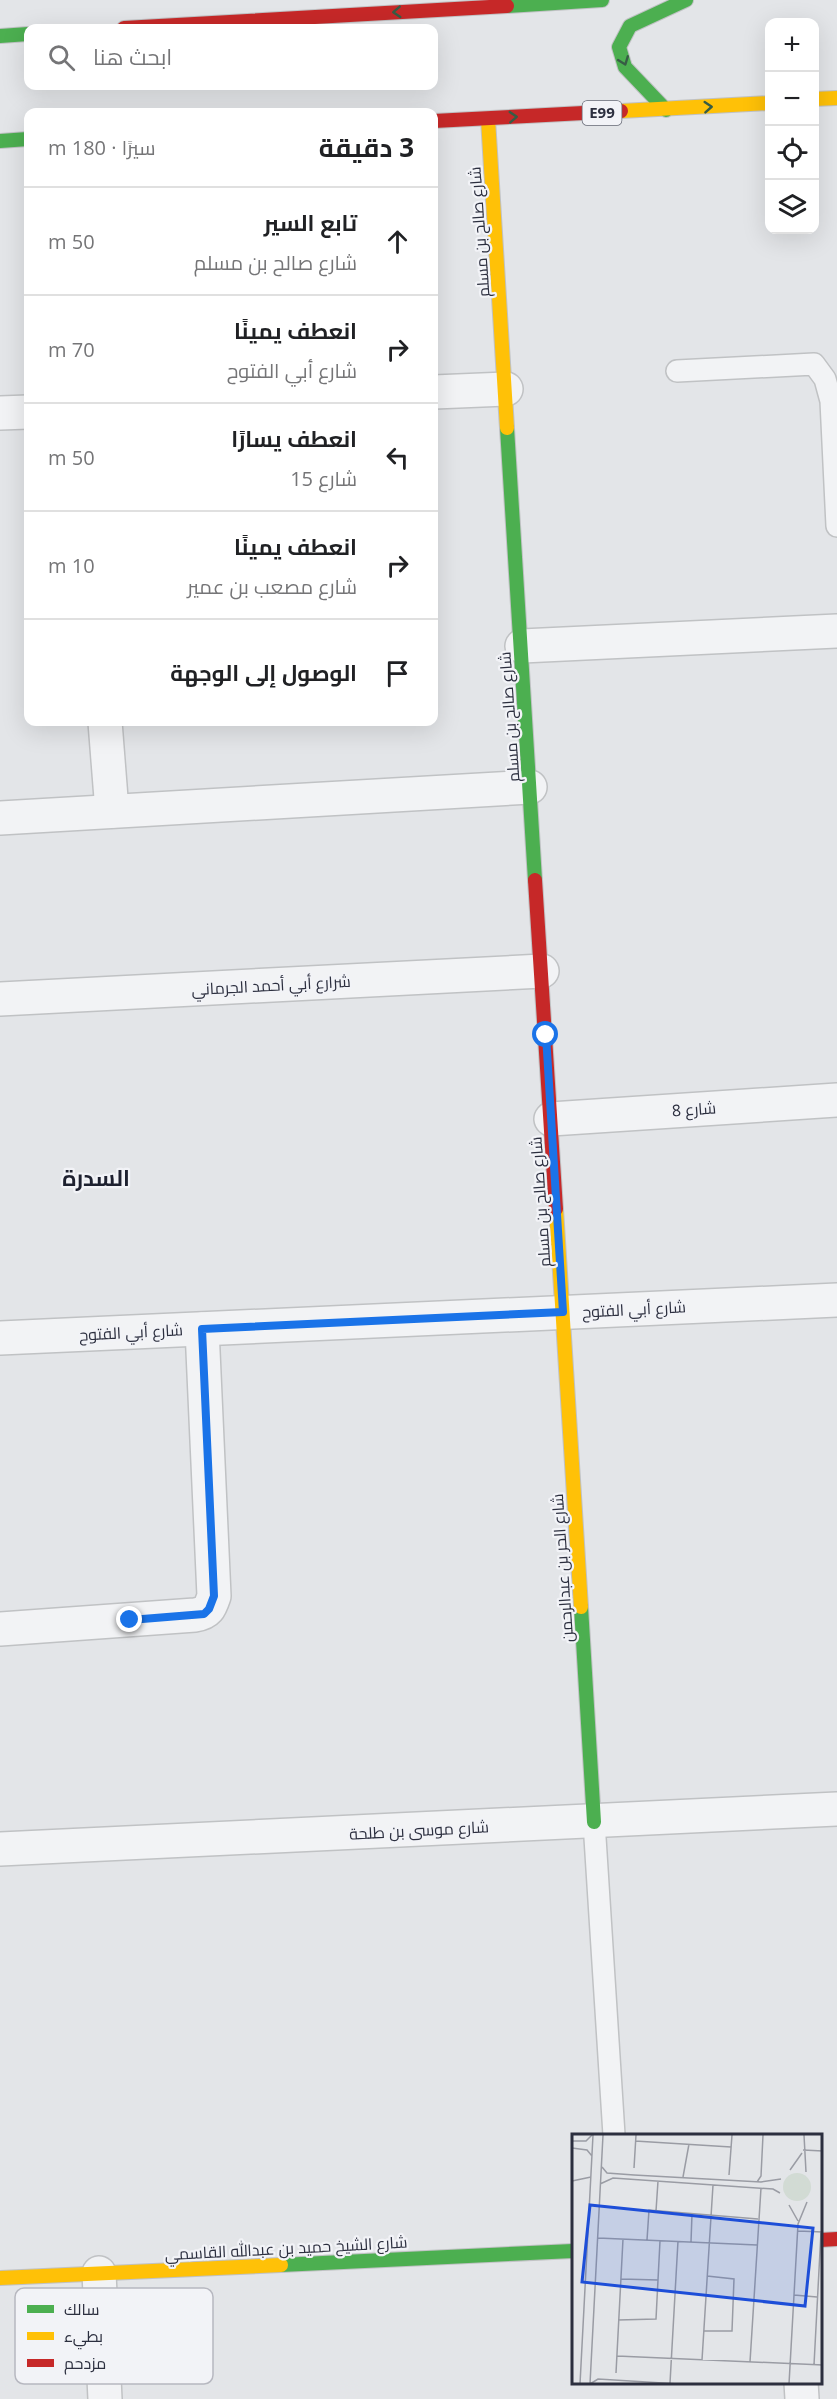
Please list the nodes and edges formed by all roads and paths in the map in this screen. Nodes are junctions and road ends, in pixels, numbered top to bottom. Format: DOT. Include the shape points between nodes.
graph roads {
  1 [pos="602,0"];
  2 [pos="686,0"];
  3 [pos="239,11"];
  4 [pos="151,24"];
  5 [pos="24,34"];
  6 [pos="0,36"];
  7 [pos="837,98"];
  8 [pos="819,99"];
  9 [pos="765,103"];
  10 [pos="666,110"];
  11 [pos="488,119"];
  12 [pos="438,121"];
  13 [pos="24,139"];
  14 [pos="0,141"];
  15 [pos="677,371"];
  16 [pos="506,389"];
  17 [pos="438,392"];
  18 [pos="24,412"];
  19 [pos="0,413"];
  20 [pos="837,526"];
  21 [pos="837,631"];
  22 [pos="522,646"];
  23 [pos="105,726"];
  24 [pos="530,787"];
  25 [pos="112,811"];
  26 [pos="0,818"];
  27 [pos="542,971"];
  28 [pos="0,999"];
  29 [pos="837,1100"];
  30 [pos="551,1119"];
  31 [pos="837,1300"];
  32 [pos="563,1312"];
  33 [pos="202,1329"];
  34 [pos="0,1338"];
  35 [pos="0,1629"];
  36 [pos="837,1809"];
  37 [pos="594,1822"];
  38 [pos="0,1849"];
  39 [pos="614,2134"];
  40 [pos="837,2239"];
  41 [pos="822,2240"];
  42 [pos="572,2251"];
  43 [pos="99,2273"];
  44 [pos="0,2278"];
  45 [pos="100,2288"];
  46 [pos="104,2384"];
  47 [pos="801,2384"];
  48 [pos="105,2399"];
  49 [pos="802,2399"];
  1 -- 3 [label="street, one-way"];
  2 -- 10 [label="street, one-way" via="630,26 619,47 625,67"];
  3 -- 4 [label="street"];
  5 -- 6 [label="street"];
  7 -- 8 [label="street"];
  10 -- 9 [label="street, E99, one-way"];
  11 -- 10 [label="street, E99, one-way"];
  11 -- 12 [label="street, E99"];
  11 -- 16 [label="street, شارع صالح بن مسلم"];
  13 -- 14 [label="street"];
  15 -- 20 [label="lane" via="814,364 825,379 831,401"];
  16 -- 17 [label="street"];
  16 -- 22 [label="street, شارع صالح بن مسلم"];
  18 -- 19 [label="street"];
  21 -- 22 [label="street"];
  22 -- 24 [label="street, شارع صالح بن مسلم"];
  23 -- 25 [label="street"];
  24 -- 25 [label="street"];
  24 -- 27 [label="street, شارع صالح بن مسلم"];
  25 -- 26 [label="street"];
  27 -- 28 [label="street, شرارع أبي أحمد الجرماني"];
  27 -- 30 [label="street, شارع صالح بن مسلم"];
  29 -- 30 [label="street, شارع 8"];
  30 -- 32 [label="street, شارع صالح بن مسلم"];
  31 -- 32 [label="street, شارع أبي الفتوح"];
  32 -- 33 [label="street, شارع أبي الفتوح"];
  32 -- 37 [label="street, شارع الحر بن عبدالرحمن"];
  33 -- 34 [label="street, شارع أبي الفتوح"];
  33 -- 35 [label="street" via="214,1596 209,1609 195,1615"];
  36 -- 37 [label="street, شارع موسى بن طلحة"];
  37 -- 38 [label="street, شارع موسى بن طلحة"];
  37 -- 39 [label="lane"];
  40 -- 41 [label="street"];
  42 -- 43 [label="street, شارع الشيخ حميد بن عبدالله القاسمي"];
  43 -- 44 [label="street, شارع الشيخ حميد بن عبدالله القاسمي"];
  43 -- 45 [label="street"];
  46 -- 48 [label="street"];
  47 -- 49 [label="street"];
}
